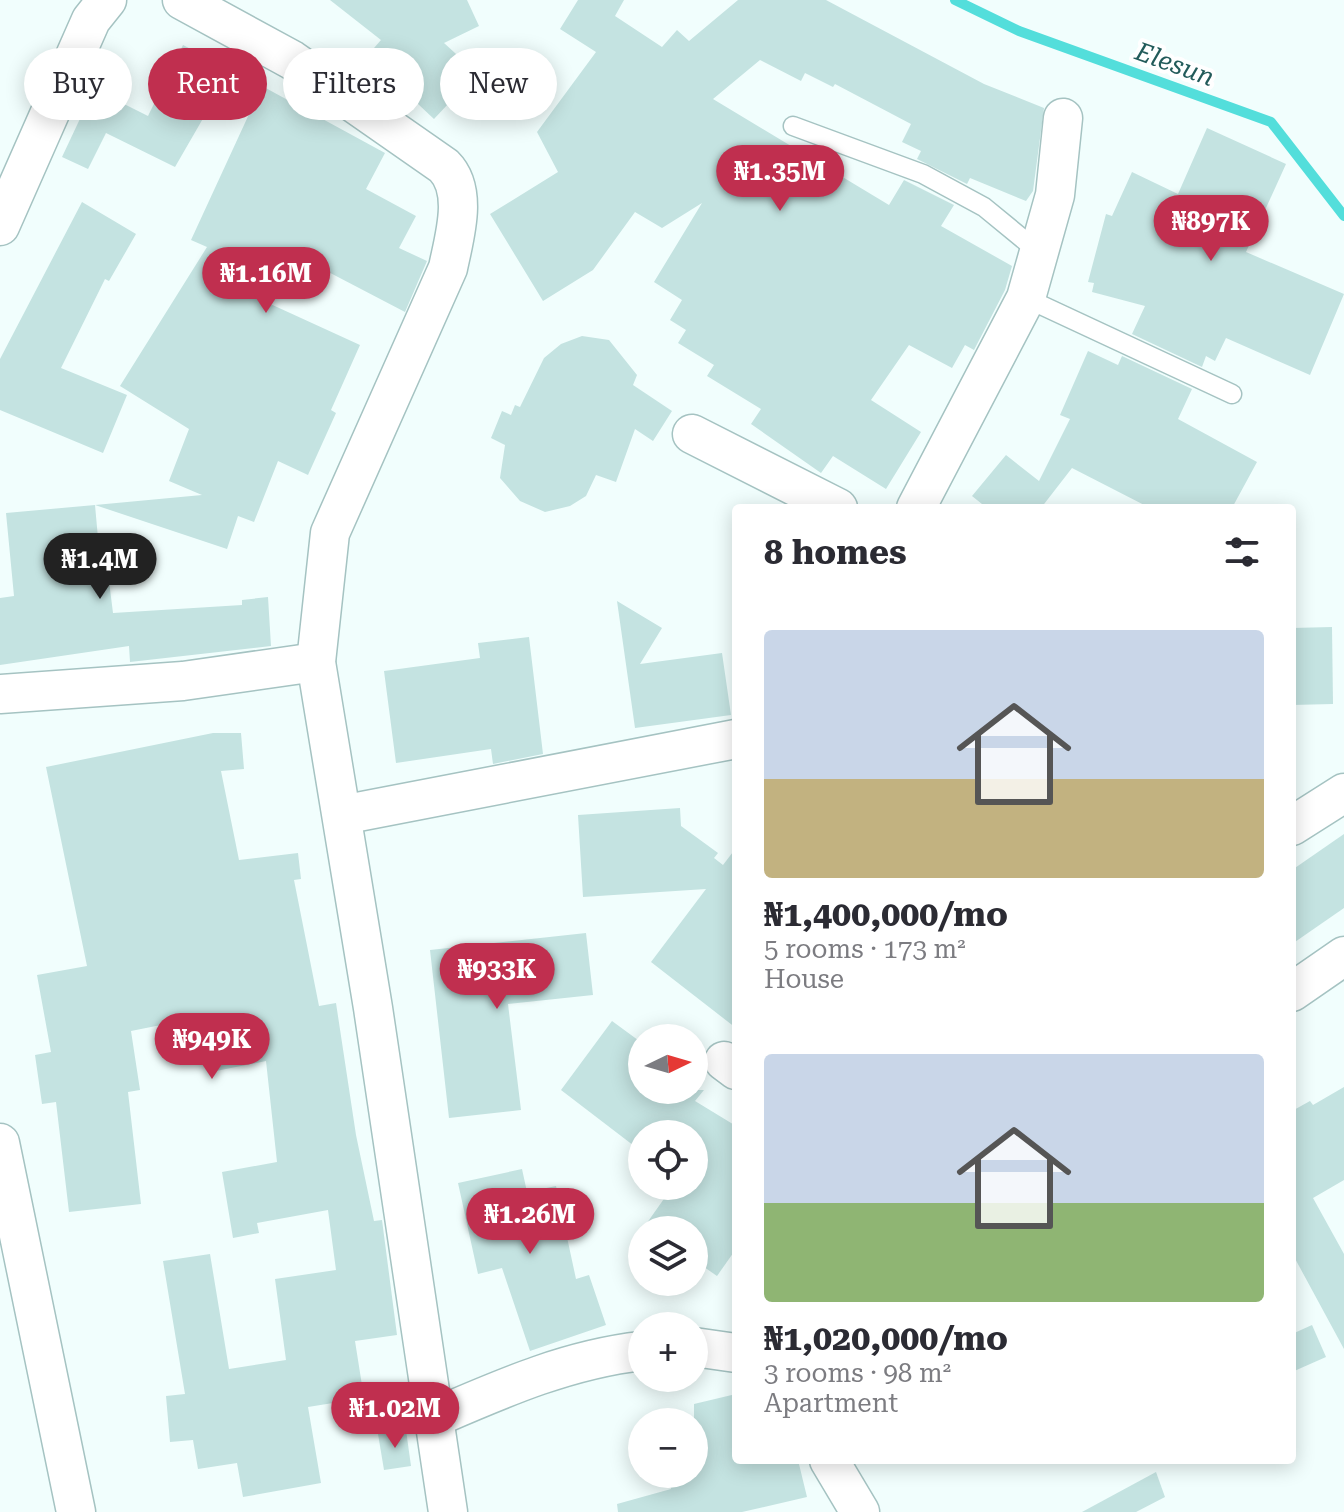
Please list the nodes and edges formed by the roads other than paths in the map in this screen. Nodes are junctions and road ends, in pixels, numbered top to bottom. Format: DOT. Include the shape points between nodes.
graph roads {
  1 [pos="107,0"];
  2 [pos="182,0"];
  3 [pos="1063,118"];
  4 [pos="793,126"];
  5 [pos="0,226"];
  6 [pos="1040,253"];
  7 [pos="1026,298"];
  8 [pos="1232,394"];
  9 [pos="692,434"];
  10 [pos="830,504"];
  11 [pos="918,504"];
  12 [pos="316,662"];
  13 [pos="0,694"];
  14 [pos="732,740"];
  15 [pos="1344,793"];
  16 [pos="342,815"];
  17 [pos="1296,823"];
  18 [pos="1344,956"];
  19 [pos="1296,989"];
  20 [pos="0,1143"];
  21 [pos="708,1349"];
  22 [pos="732,1352"];
  23 [pos="628,1353"];
  24 [pos="436,1417"];
  25 [pos="831,1464"];
  26 [pos="76,1512"];
  27 [pos="448,1512"];
  28 [pos="860,1512"];
  1 -- 5 [label="street" via="91,20"];
  2 -- 12 [label="street" via="292,60 444,166 456,185 448,268 330,533"];
  3 -- 6 [label="street" via="1055,195"];
  4 -- 6 [label="lane" via="923,174 984,207"];
  6 -- 7 [label="street"];
  7 -- 8 [label="lane"];
  7 -- 11 [label="street"];
  9 -- 10 [label="street"];
  12 -- 13 [label="street" via="183,681"];
  12 -- 16 [label="street"];
  14 -- 16 [label="street"];
  15 -- 17 [label="street"];
  16 -- 24 [label="street"];
  18 -- 19 [label="street"];
  20 -- 26 [label="street"];
  21 -- 22 [label="street"];
  23 -- 24 [label="street" via="600,1356 507,1386"];
  24 -- 27 [label="street"];
  25 -- 28 [label="street"];
}
